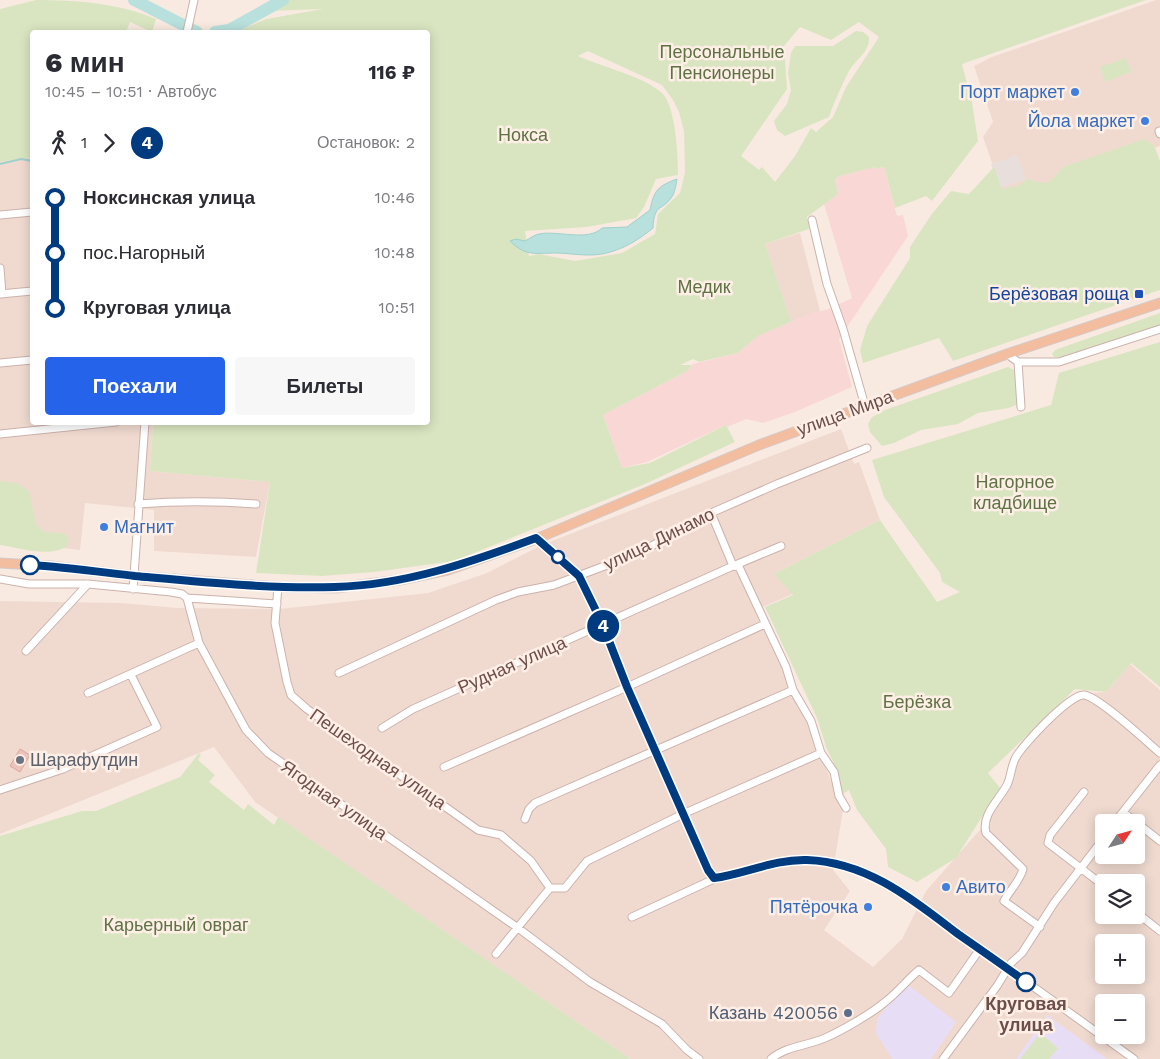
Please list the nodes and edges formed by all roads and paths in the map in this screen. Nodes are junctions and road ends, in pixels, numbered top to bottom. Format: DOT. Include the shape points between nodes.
graph roads {
  1 [pos="194,0"];
  2 [pos="187,30"];
  3 [pos="30,212"];
  4 [pos="0,215"];
  5 [pos="812,220"];
  6 [pos="0,268"];
  7 [pos="30,291"];
  8 [pos="1,294"];
  9 [pos="1160,303"];
  10 [pos="1160,329"];
  11 [pos="1007,354"];
  12 [pos="30,360"];
  13 [pos="1018,362"];
  14 [pos="0,363"];
  15 [pos="864,406"];
  16 [pos="1021,407"];
  17 [pos="87,425"];
  18 [pos="145,425"];
  19 [pos="0,434"];
  20 [pos="867,448"];
  21 [pos="138,504"];
  22 [pos="256,504"];
  23 [pos="711,513"];
  24 [pos="536,538"];
  25 [pos="781,546"];
  26 [pos="0,563"];
  27 [pos="733,566"];
  28 [pos="135,576"];
  29 [pos="579,576"];
  30 [pos="0,579"];
  31 [pos="88,584"];
  32 [pos="278,587"];
  33 [pos="133,589"];
  34 [pos="188,598"];
  35 [pos="277,604"];
  36 [pos="602,623"];
  37 [pos="766,624"];
  38 [pos="198,644"];
  39 [pos="26,651"];
  40 [pos="339,673"];
  41 [pos="131,674"];
  42 [pos="627,687"];
  43 [pos="793,690"];
  44 [pos="88,693"];
  45 [pos="382,728"];
  46 [pos="654,750"];
  47 [pos="821,752"];
  48 [pos="1160,753"];
  49 [pos="1160,765"];
  50 [pos="444,767"];
  51 [pos="0,790"];
  52 [pos="1084,792"];
  53 [pos="846,808"];
  54 [pos="1122,812"];
  55 [pos="683,814"];
  56 [pos="524,819"];
  57 [pos="1160,841"];
  58 [pos="1095,851"];
  59 [pos="1082,869"];
  60 [pos="714,878"];
  61 [pos="1095,879"];
  62 [pos="550,888"];
  63 [pos="632,917"];
  64 [pos="1145,919"];
  65 [pos="1040,927"];
  66 [pos="518,928"];
  67 [pos="1160,931"];
  68 [pos="980,949"];
  69 [pos="496,954"];
  70 [pos="1008,969"];
  71 [pos="945,1058"];
  72 [pos="699,1059"];
  73 [pos="771,1059"];
  74 [pos="1134,1059"];
  1 -- 2 [label="street"];
  3 -- 4 [label="street"];
  5 -- 15 [label="street" via="826,284 843,329"];
  6 -- 8 [label="street"];
  7 -- 8 [label="street"];
  9 -- 11 [label="main road, улица Мира"];
  10 -- 13 [label="street" via="1059,362"];
  11 -- 13 [label="street"];
  11 -- 15 [label="main road, улица Мира"];
  12 -- 14 [label="street"];
  13 -- 16 [label="street"];
  15 -- 24 [label="main road, улица Мира" via="759,445"];
  17 -- 19 [label="street"];
  18 -- 21 [label="street"];
  20 -- 23 [label="street, улица Динамо"];
  21 -- 22 [label="street" via="217,501"];
  21 -- 28 [label="street"];
  23 -- 27 [label="street"];
  23 -- 29 [label="street, улица Динамо" via="639,553"];
  24 -- 29 [label="street"];
  24 -- 32 [label="main road, улица Мира" via="448,570 400,580 336,588"];
  25 -- 27 [label="street, Рудная улица"];
  26 -- 28 [label="main road, улица Мира"];
  27 -- 36 [label="street, Рудная улица"];
  27 -- 37 [label="street" via="739,567"];
  28 -- 32 [label="main road, улица Мира"];
  28 -- 33 [label="street"];
  29 -- 36 [label="street"];
  29 -- 40 [label="street, улица Динамо" via="554,586 518,592 496,600"];
  30 -- 31 [label="street" via="29,584"];
  31 -- 33 [label="street"];
  31 -- 39 [label="street"];
  32 -- 35 [label="street, Пешеходная улица"];
  33 -- 34 [label="street" via="171,592"];
  34 -- 35 [label="street"];
  34 -- 38 [label="street, Ягодная улица"];
  35 -- 62 [label="street, Пешеходная улица" via="275,622 291,695 478,830 501,836 531,861"];
  36 -- 42 [label="street"];
  36 -- 45 [label="street, Рудная улица" via="413,709"];
  37 -- 42 [label="street"];
  37 -- 43 [label="street"];
  38 -- 41 [label="street"];
  38 -- 66 [label="street, Ягодная улица" via="246,730 268,753"];
  41 -- 44 [label="street"];
  41 -- 51 [label="street" via="157,727 63,769"];
  42 -- 46 [label="street"];
  42 -- 50 [label="street"];
  43 -- 46 [label="street"];
  43 -- 47 [label="street" via="811,721"];
  46 -- 55 [label="street"];
  46 -- 56 [label="street" via="535,803"];
  47 -- 53 [label="street" via="834,772 839,796"];
  47 -- 55 [label="street"];
  48 -- 65 [label="street" via="1113,712 1084,695 1076,696 1063,707 1015,758 1008,783 984,826 986,833 1023,869 1004,901"];
  49 -- 54 [label="street"];
  52 -- 59 [label="street" via="1050,835 1048,843"];
  54 -- 57 [label="street"];
  55 -- 60 [label="street"];
  55 -- 62 [label="street" via="586,861 565,888"];
  58 -- 59 [label="street"];
  59 -- 61 [label="street"];
  59 -- 65 [label="street" via="1054,902"];
  60 -- 63 [label="street"];
  60 -- 68 [label="street" via="770,864 806,860 853,868 883,881"];
  62 -- 66 [label="street"];
  64 -- 67 [label="street"];
  65 -- 70 [label="street"];
  66 -- 69 [label="street"];
  66 -- 72 [label="street, Ягодная улица" via="590,982 662,1024"];
  68 -- 70 [label="street"];
  68 -- 73 [label="street" via="949,993 919,970 870,1013 824,1038 807,1042"];
  70 -- 71 [label="street"];
  70 -- 74 [label="street"];
}
